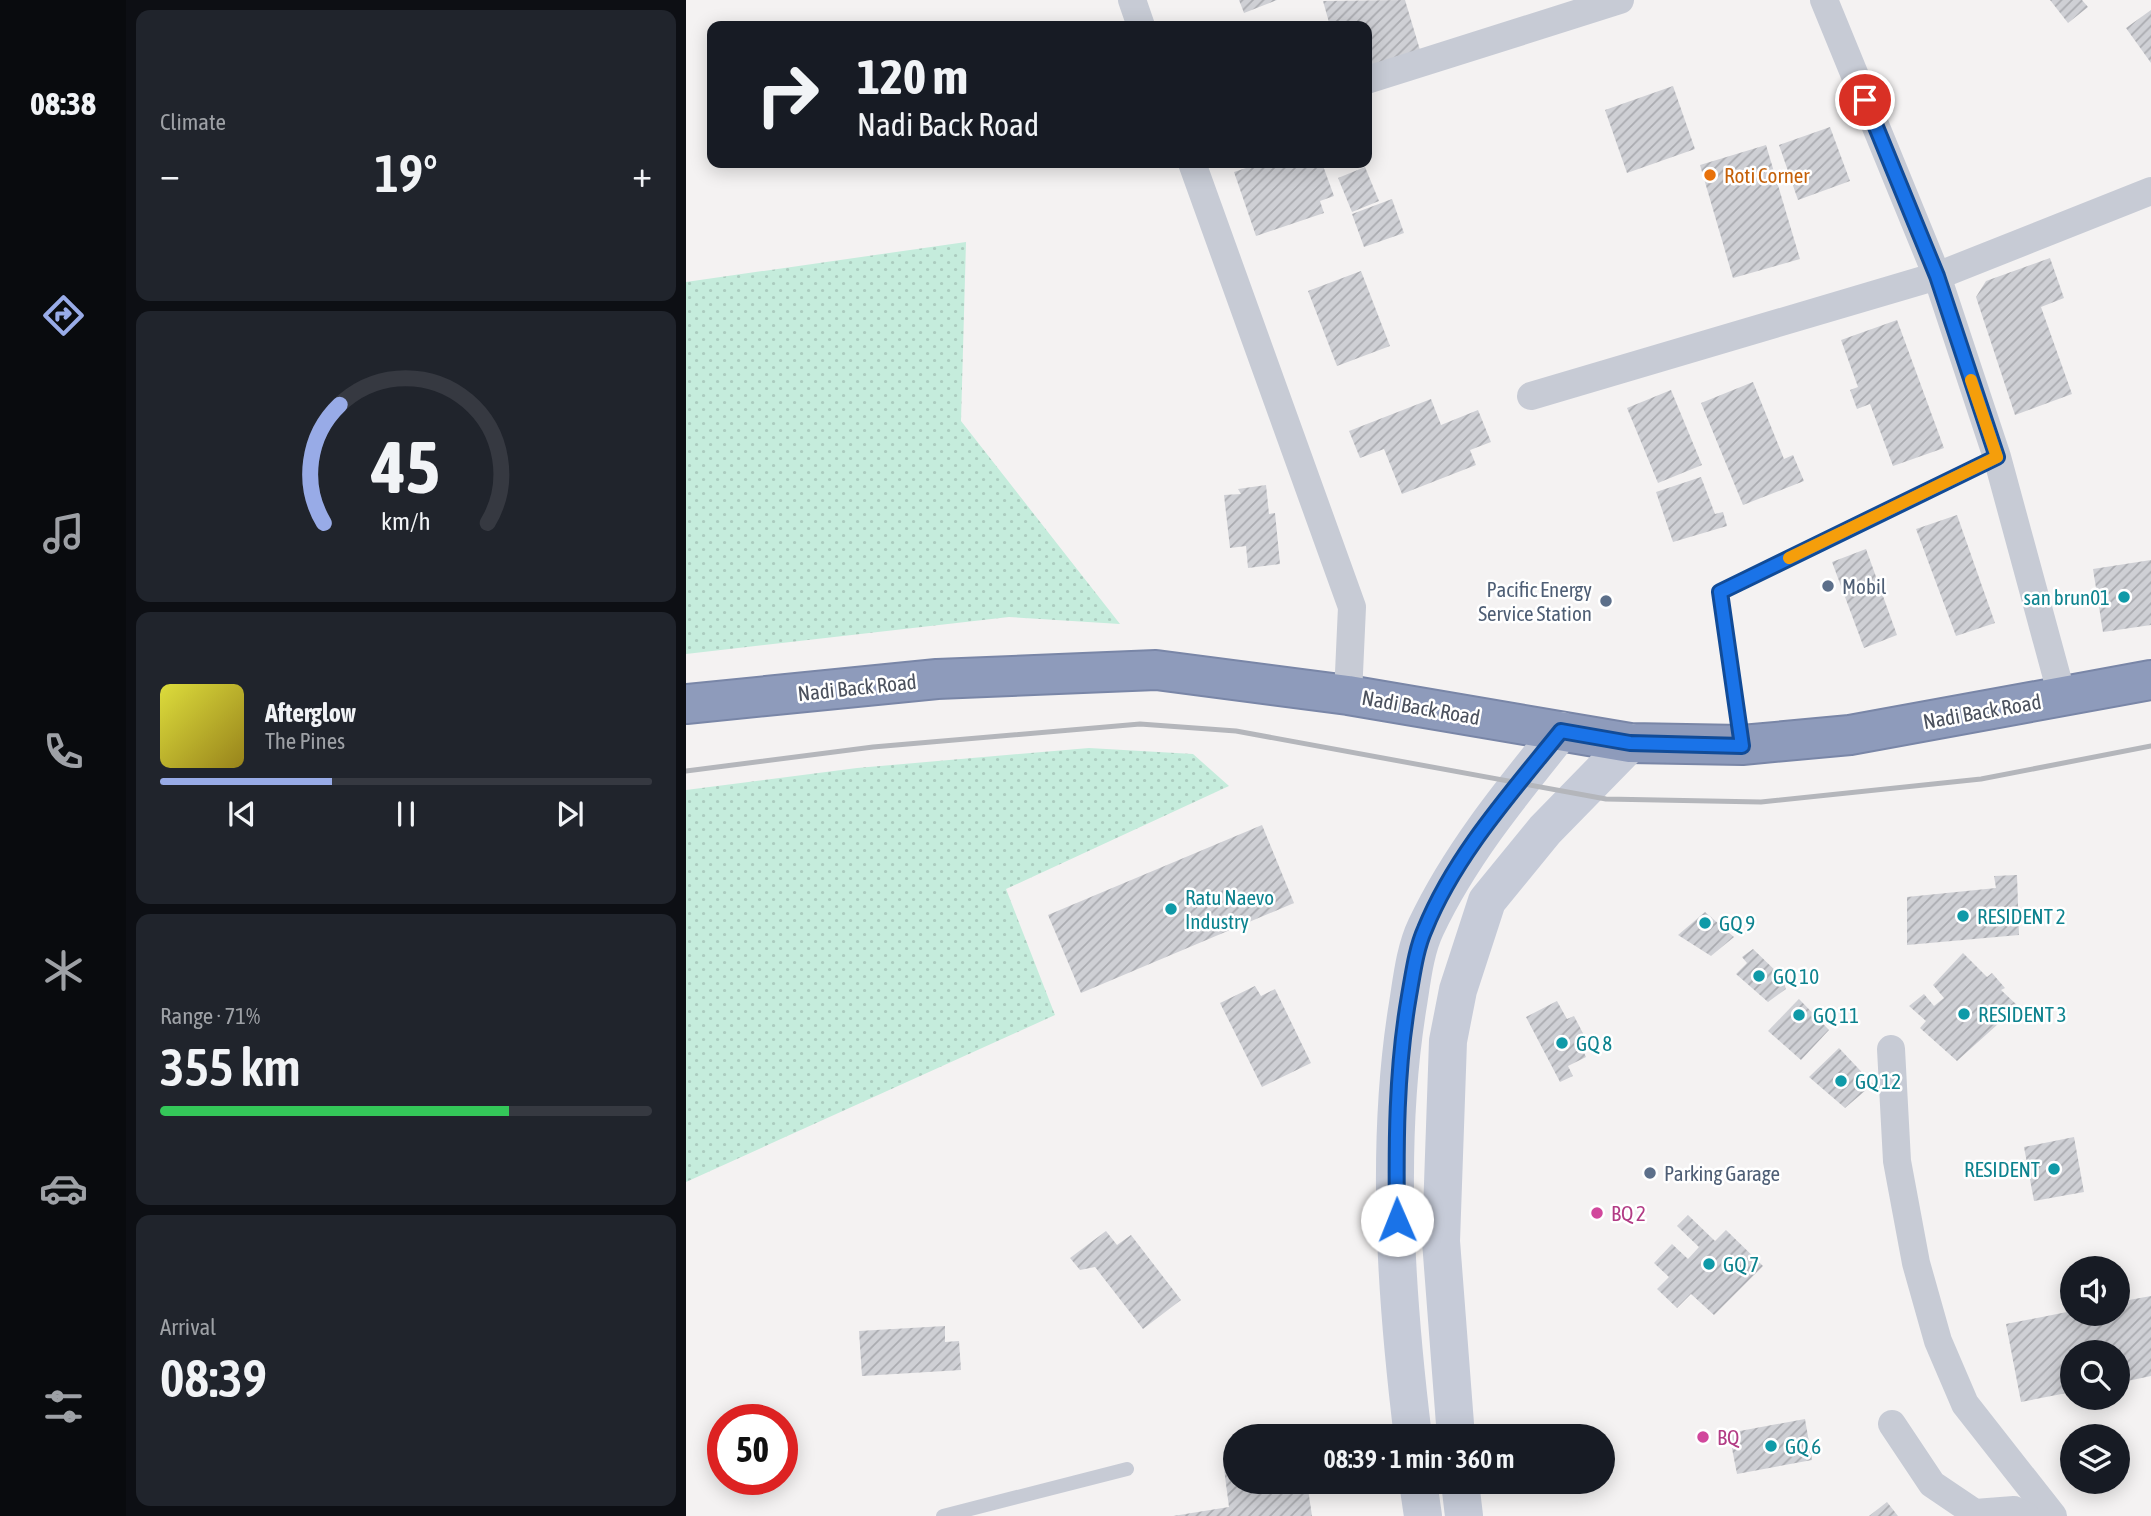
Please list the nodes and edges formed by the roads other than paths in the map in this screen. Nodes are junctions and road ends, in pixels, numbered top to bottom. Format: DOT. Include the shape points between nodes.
graph roads {
  1 [pos="1132,0"];
  2 [pos="1620,0"];
  3 [pos="1824,0"];
  4 [pos="1139,21"];
  5 [pos="1372,78"];
  6 [pos="1194,168"];
  7 [pos="2151,191"];
  8 [pos="1937,276"];
  9 [pos="1531,396"];
  10 [pos="1997,457"];
  11 [pos="2151,680"];
  12 [pos="1348,695"];
  13 [pos="2062,696"];
  14 [pos="686,704"];
  15 [pos="1561,731"];
  16 [pos="1630,743"];
  17 [pos="1742,746"];
  18 [pos="1891,1049"];
  19 [pos="1412,1424"];
  20 [pos="1455,1424"];
  21 [pos="1892,1424"];
  22 [pos="1127,1469"];
  23 [pos="1420,1494"];
  24 [pos="1461,1494"];
  25 [pos="943,1516"];
  26 [pos="1423,1516"];
  27 [pos="1464,1516"];
  28 [pos="2026,1516"];
  29 [pos="2053,1516"];
  1 -- 4 [label="street"];
  2 -- 5 [label="street"];
  3 -- 8 [label="street"];
  6 -- 12 [label="street" via="1352,607"];
  7 -- 8 [label="street"];
  8 -- 9 [label="street"];
  8 -- 10 [label="street"];
  10 -- 13 [label="street"];
  10 -- 17 [label="lane" via="1720,592"];
  11 -- 13 [label="highway, Nadi Back Road"];
  12 -- 14 [label="highway, Nadi Back Road" via="1156,670 937,679"];
  12 -- 15 [label="highway, Nadi Back Road"];
  13 -- 17 [label="highway, Nadi Back Road" via="1850,734"];
  15 -- 16 [label="highway, Nadi Back Road"];
  15 -- 19 [label="main road" via="1497,810 1455,873 1424,929 1412,979 1395,1122 1398,1244"];
  16 -- 17 [label="highway, Nadi Back Road"];
  16 -- 20 [label="main road" via="1545,830 1487,901 1458,990 1448,1041 1441,1241"];
  18 -- 29 [label="street" via="1896,1161 1916,1263 1938,1341 1965,1404"];
  21 -- 28 [label="street" via="1931,1484 1975,1513 2014,1510"];
  22 -- 25 [label="lane"];
  23 -- 26 [label="main road"];
  24 -- 27 [label="main road"];
}
